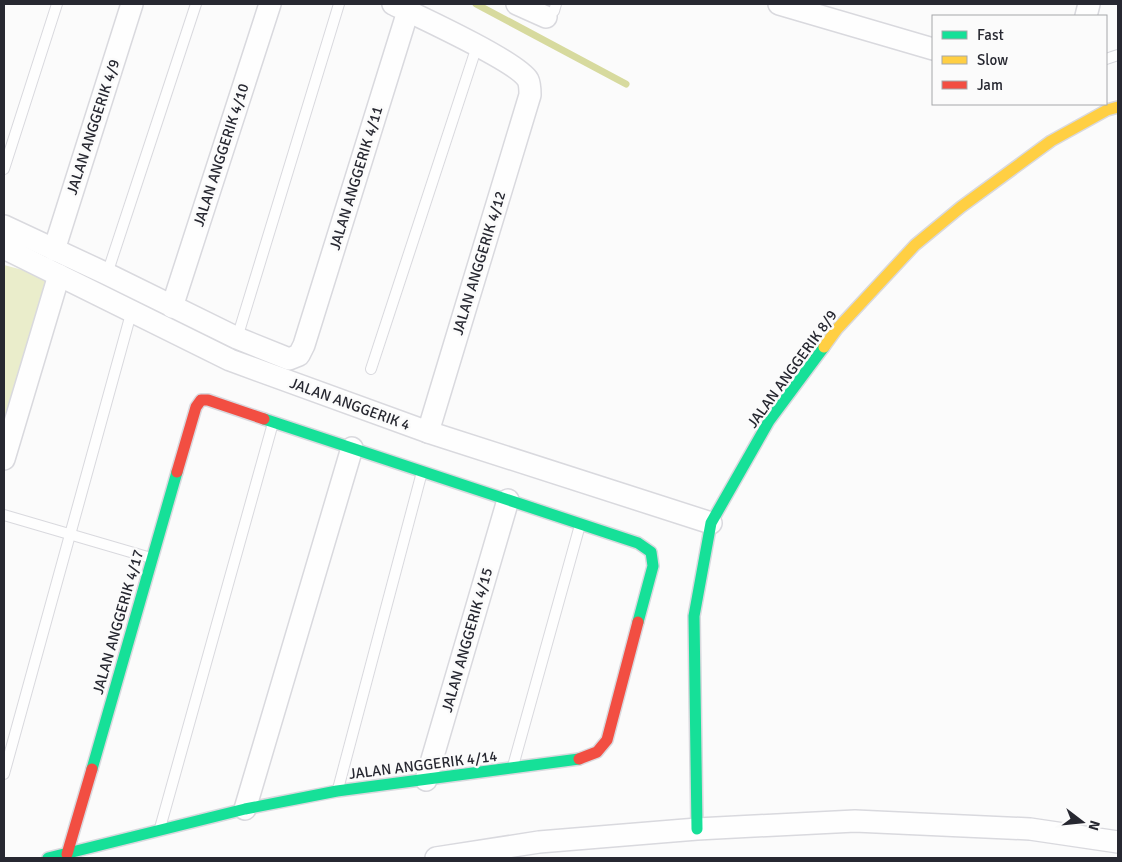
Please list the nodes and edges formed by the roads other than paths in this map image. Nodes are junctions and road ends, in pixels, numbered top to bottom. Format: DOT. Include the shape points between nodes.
graph roads {
  1 [pos="57,4"];
  2 [pos="132,4"];
  3 [pos="196,4"];
  4 [pos="270,4"];
  5 [pos="339,4"];
  6 [pos="517,4"];
  7 [pos="779,4"];
  8 [pos="401,8"];
  9 [pos="551,10"];
  10 [pos="477,46"];
  11 [pos="932,49"];
  12 [pos="1118,106"];
  13 [pos="4,169"];
  14 [pos="4,226"];
  15 [pos="4,248"];
  16 [pos="54,250"];
  17 [pos="108,274"];
  18 [pos="59,275"];
  19 [pos="172,307"];
  20 [pos="132,310"];
  21 [pos="237,338"];
  22 [pos="371,369"];
  23 [pos="273,422"];
  24 [pos="428,432"];
  25 [pos="5,446"];
  26 [pos="352,448"];
  27 [pos="423,471"];
  28 [pos="508,500"];
  29 [pos="4,515"];
  30 [pos="711,523"];
  31 [pos="580,524"];
  32 [pos="70,534"];
  33 [pos="152,559"];
  34 [pos="512,768"];
  35 [pos="4,774"];
  36 [pos="426,780"];
  37 [pos="337,791"];
  38 [pos="245,809"];
  39 [pos="697,829"];
  40 [pos="159,831"];
  41 [pos="1118,842"];
  42 [pos="67,854"];
  43 [pos="48,858"];
  44 [pos="436,858"];
  1 -- 13 [label="lane"];
  2 -- 16 [label="street, JALAN ANGGERIK 4/9"];
  3 -- 17 [label="lane"];
  4 -- 19 [label="street, JALAN ANGGERIK 4/10"];
  5 -- 21 [label="lane"];
  6 -- 9 [label="street"];
  7 -- 11 [label="street"];
  8 -- 10 [label="street"];
  8 -- 21 [label="street, JALAN ANGGERIK 4/11" via="304,345 299,355 289,359"];
  10 -- 22 [label="lane"];
  10 -- 24 [label="street, JALAN ANGGERIK 4/12" via="518,70 528,80 530,95"];
  12 -- 30 [label="street, JALAN ANGGERIK 8/9" via="1051,141 915,245 831,336 769,421"];
  14 -- 16 [label="street"];
  15 -- 18 [label="street, JALAN ANGGERIK 4"];
  16 -- 17 [label="street"];
  17 -- 19 [label="street"];
  18 -- 20 [label="street, JALAN ANGGERIK 4"];
  18 -- 25 [label="street"];
  19 -- 21 [label="street"];
  20 -- 24 [label="street, JALAN ANGGERIK 4" via="230,360"];
  20 -- 32 [label="lane"];
  23 -- 26 [label="street"];
  23 -- 33 [label="street, JALAN ANGGERIK 4/17" via="201,400 196,407"];
  23 -- 40 [label="lane"];
  24 -- 30 [label="street, JALAN ANGGERIK 4"];
  26 -- 27 [label="street"];
  26 -- 38 [label="street"];
  27 -- 28 [label="street"];
  27 -- 37 [label="lane"];
  28 -- 31 [label="street"];
  28 -- 36 [label="street, JALAN ANGGERIK 4/15"];
  29 -- 32 [label="lane"];
  30 -- 39 [label="street, JALAN ANGGERIK 8/9" via="694,616"];
  31 -- 34 [label="lane"];
  31 -- 34 [label="street, JALAN ANGGERIK 4/14" via="638,543 651,552 653,566 607,740 597,752 584,758"];
  32 -- 33 [label="lane"];
  32 -- 35 [label="lane"];
  33 -- 42 [label="street, JALAN ANGGERIK 4/17"];
  34 -- 36 [label="street, JALAN ANGGERIK 4/14"];
  36 -- 37 [label="street, JALAN ANGGERIK 4/14"];
  37 -- 38 [label="street, JALAN ANGGERIK 4/14"];
  38 -- 40 [label="street, JALAN ANGGERIK 4/14"];
  39 -- 41 [label="street" via="855,821 1030,829"];
  39 -- 44 [label="street" via="540,842"];
  40 -- 42 [label="street, JALAN ANGGERIK 4/14"];
  42 -- 43 [label="street, JALAN ANGGERIK 4/14"];
}
